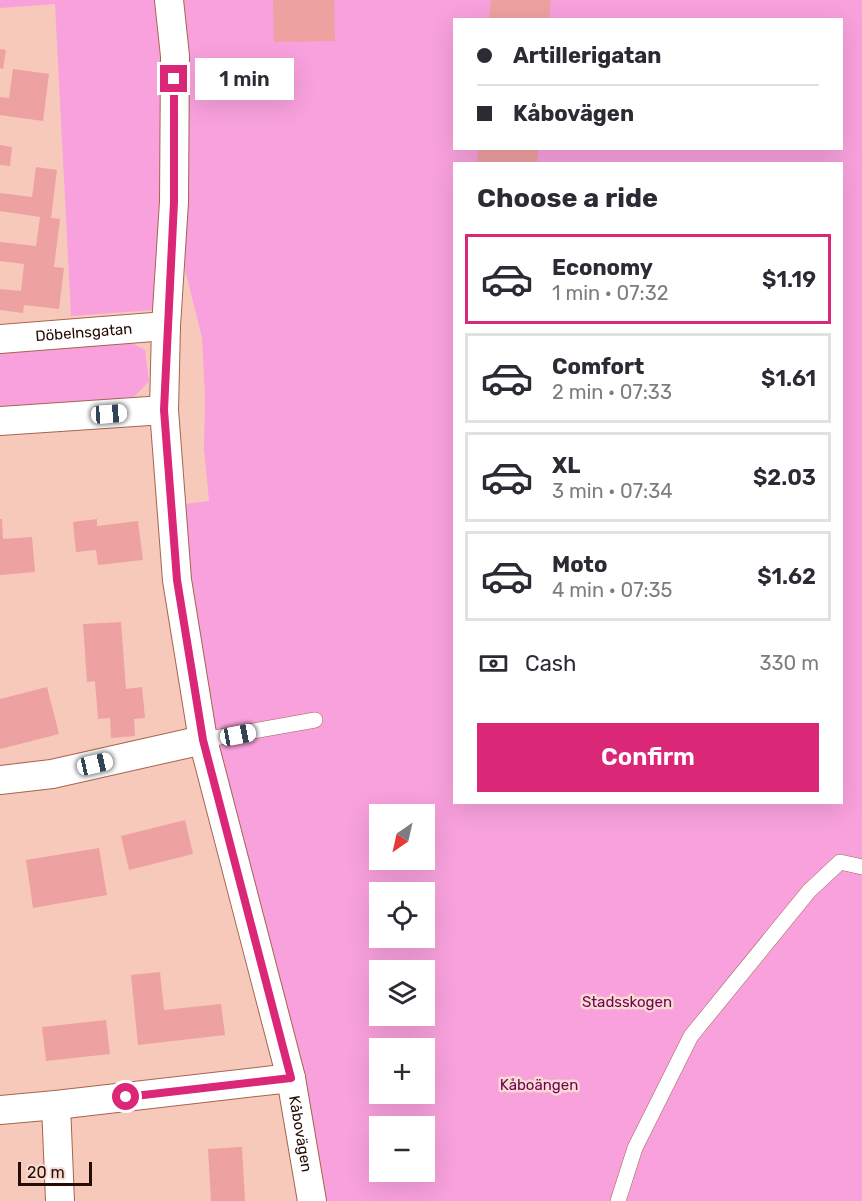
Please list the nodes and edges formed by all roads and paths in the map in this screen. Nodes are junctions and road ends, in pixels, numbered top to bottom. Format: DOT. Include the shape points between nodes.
graph roads {
  1 [pos="169,0"];
  2 [pos="166,326"];
  3 [pos="0,339"];
  4 [pos="164,410"];
  5 [pos="0,421"];
  6 [pos="315,720"];
  7 [pos="203,740"];
  8 [pos="0,780"];
  9 [pos="862,867"];
  10 [pos="291,1078"];
  11 [pos="56,1106"];
  12 [pos="0,1110"];
  13 [pos="60,1201"];
  14 [pos="312,1201"];
  15 [pos="618,1201"];
  1 -- 2 [label="street, Kåbovägen" via="174,56 174,202"];
  2 -- 3 [label="street, Döbelnsgatan"];
  2 -- 4 [label="street, Kåbovägen"];
  4 -- 5 [label="street"];
  4 -- 7 [label="street, Kåbovägen" via="177,580"];
  6 -- 7 [label="lane"];
  7 -- 8 [label="street" via="52,774"];
  7 -- 10 [label="street, Kåbovägen"];
  9 -- 15 [label="lane" via="840,862 808,891 691,1036 635,1148"];
  10 -- 11 [label="street"];
  10 -- 14 [label="street, Kåbovägen"];
  11 -- 12 [label="street"];
  11 -- 13 [label="street"];
}
